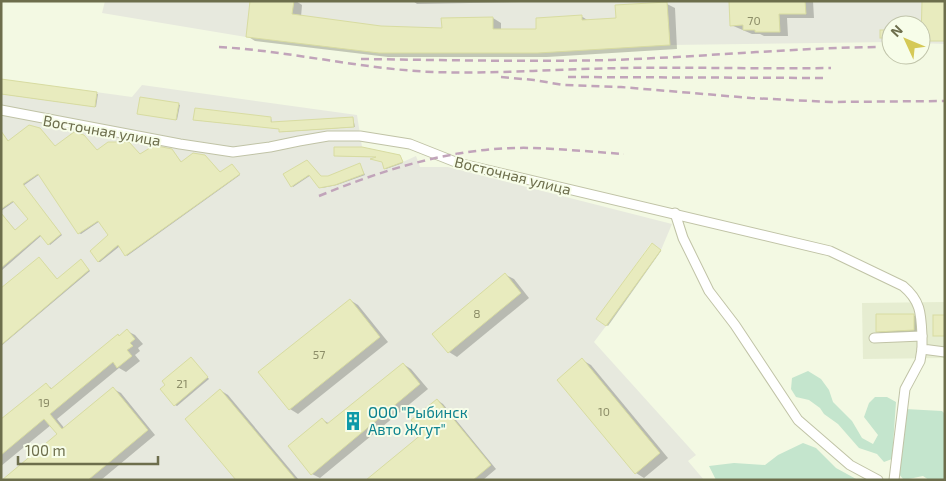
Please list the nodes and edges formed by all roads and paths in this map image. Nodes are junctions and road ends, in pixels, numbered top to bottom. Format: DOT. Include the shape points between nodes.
graph roads {
  1 [pos="1,110"];
  2 [pos="675,213"];
  3 [pos="922,336"];
  4 [pos="874,338"];
  5 [pos="922,349"];
  6 [pos="945,352"];
  7 [pos="878,480"];
  8 [pos="894,480"];
  1 -- 2 [label="street, Восточная улица" via="233,152 328,136 388,139 458,163"];
  2 -- 3 [label="street, Восточная улица" via="830,251 903,286 917,303"];
  2 -- 7 [label="street" via="683,238 709,291 736,325 798,420 850,466"];
  3 -- 4 [label="street"];
  3 -- 5 [label="street, Восточная улица"];
  5 -- 6 [label="street"];
  5 -- 8 [label="street, Восточная улица" via="920,361 904,389"];
}
